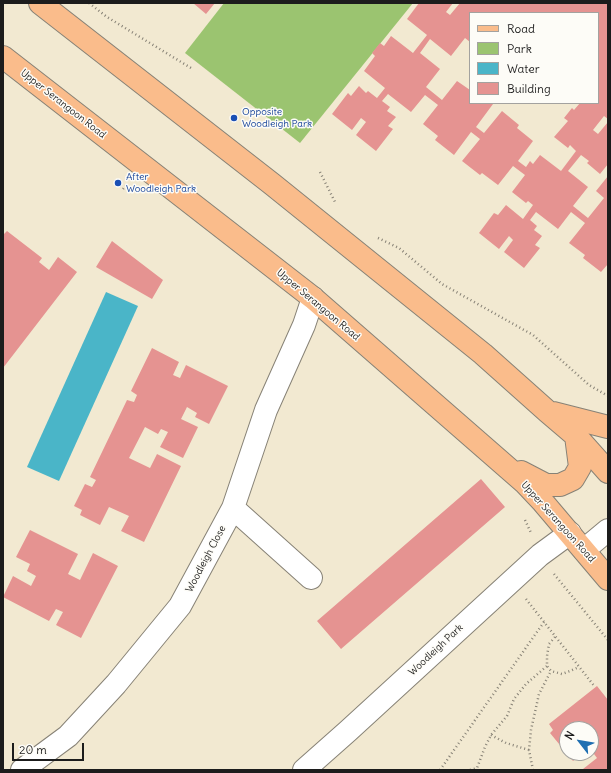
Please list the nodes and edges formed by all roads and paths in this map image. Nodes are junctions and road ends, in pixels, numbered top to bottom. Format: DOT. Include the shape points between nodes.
graph roads {
  1 [pos="40,3"];
  2 [pos="89,3"];
  3 [pos="3,57"];
  4 [pos="191,68"];
  5 [pos="320,172"];
  6 [pos="341,209"];
  7 [pos="373,235"];
  8 [pos="313,298"];
  9 [pos="608,396"];
  10 [pos="548,412"];
  11 [pos="608,427"];
  12 [pos="576,436"];
  13 [pos="500,461"];
  14 [pos="608,472"];
  15 [pos="233,508"];
  16 [pos="608,530"];
  17 [pos="570,533"];
  18 [pos="584,550"];
  19 [pos="551,571"];
  20 [pos="311,578"];
  21 [pos="608,579"];
  22 [pos="522,594"];
  23 [pos="544,622"];
  24 [pos="555,637"];
  25 [pos="608,640"];
  26 [pos="547,666"];
  27 [pos="579,667"];
  28 [pos="550,672"];
  29 [pos="595,688"];
  30 [pos="491,735"];
  31 [pos="529,750"];
  32 [pos="22,770"];
  33 [pos="304,770"];
  34 [pos="440,770"];
  35 [pos="470,770"];
  36 [pos="533,770"];
  1 -- 10 [label="main road" via="362,256 483,354"];
  2 -- 4 [label="path" via="106,17"];
  3 -- 8 [label="main road, Upper Serangoon Road"];
  5 -- 6 [label="path"];
  7 -- 9 [label="path" via="399,248 442,284 533,335 590,385"];
  8 -- 13 [label="main road, Upper Serangoon Road"];
  8 -- 15 [label="street, Woodleigh Close" via="304,325 266,410"];
  10 -- 11 [label="main road"];
  10 -- 12 [label="main road"];
  12 -- 13 [label="main road" via="580,468 573,479 560,485 546,485"];
  12 -- 14 [label="main road"];
  13 -- 17 [label="main road, Upper Serangoon Road" via="542,501"];
  15 -- 20 [label="street"];
  15 -- 32 [label="street, Woodleigh Close" via="180,606 116,684 68,736"];
  16 -- 18 [label="street"];
  17 -- 18 [label="main road, Upper Serangoon Road"];
  17 -- 33 [label="street, Woodleigh Park" via="540,555"];
  18 -- 21 [label="main road, Upper Serangoon Road"];
  19 -- 25 [label="path"];
  22 -- 23 [label="path"];
  23 -- 24 [label="path"];
  23 -- 34 [label="path"];
  24 -- 26 [label="path" via="549,644"];
  24 -- 27 [label="path"];
  26 -- 28 [label="path"];
  26 -- 30 [label="path" via="526,684"];
  27 -- 28 [label="path" via="562,674"];
  27 -- 29 [label="path"];
  28 -- 31 [label="path" via="539,694"];
  30 -- 31 [label="path"];
  30 -- 35 [label="path" via="477,768"];
  31 -- 36 [label="path"];
}
